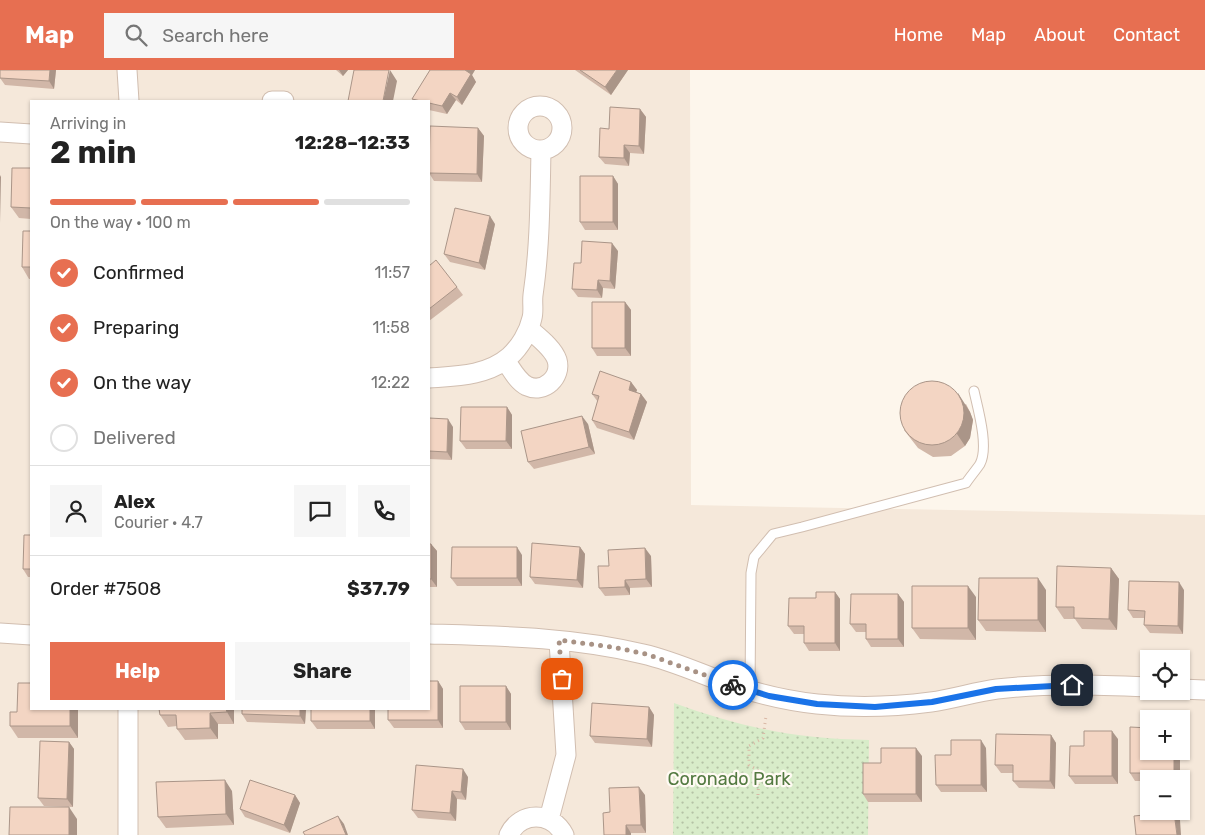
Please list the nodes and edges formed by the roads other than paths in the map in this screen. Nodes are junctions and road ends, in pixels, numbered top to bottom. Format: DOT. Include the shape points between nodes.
graph roads {
  1 [pos="127,70"];
  2 [pos="129,100"];
  3 [pos="0,132"];
  4 [pos="30,134"];
  5 [pos="541,150"];
  6 [pos="529,329"];
  7 [pos="502,362"];
  8 [pos="430,378"];
  9 [pos="974,391"];
  10 [pos="0,633"];
  11 [pos="430,634"];
  12 [pos="30,635"];
  13 [pos="559,640"];
  14 [pos="1140,687"];
  15 [pos="1190,689"];
  16 [pos="750,690"];
  17 [pos="1205,690"];
  18 [pos="128,710"];
  19 [pos="549,819"];
  20 [pos="128,835"];
  21 [pos="509,835"];
  22 [pos="564,835"];
  1 -- 2 [label="street"];
  3 -- 4 [label="street"];
  5 -- 6 [label="street" via="540,238"];
  6 -- 7 [label="street" via="515,351"];
  6 -- 7 [label="street" via="557,359 556,376 551,383 544,387 527,386"];
  7 -- 8 [label="street" via="476,373"];
  9 -- 16 [label="lane" via="982,423 982,456 966,483 773,534 754,557"];
  10 -- 12 [label="street"];
  11 -- 13 [label="street"];
  13 -- 16 [label="street" via="646,654"];
  13 -- 19 [label="street" via="566,755"];
  14 -- 16 [label="street" via="1089,685 996,689 932,702 875,707 817,704"];
  15 -- 17 [label="street"];
  18 -- 20 [label="street"];
  19 -- 21 [label="street" via="529,817 519,822"];
  19 -- 22 [label="street"];
}
